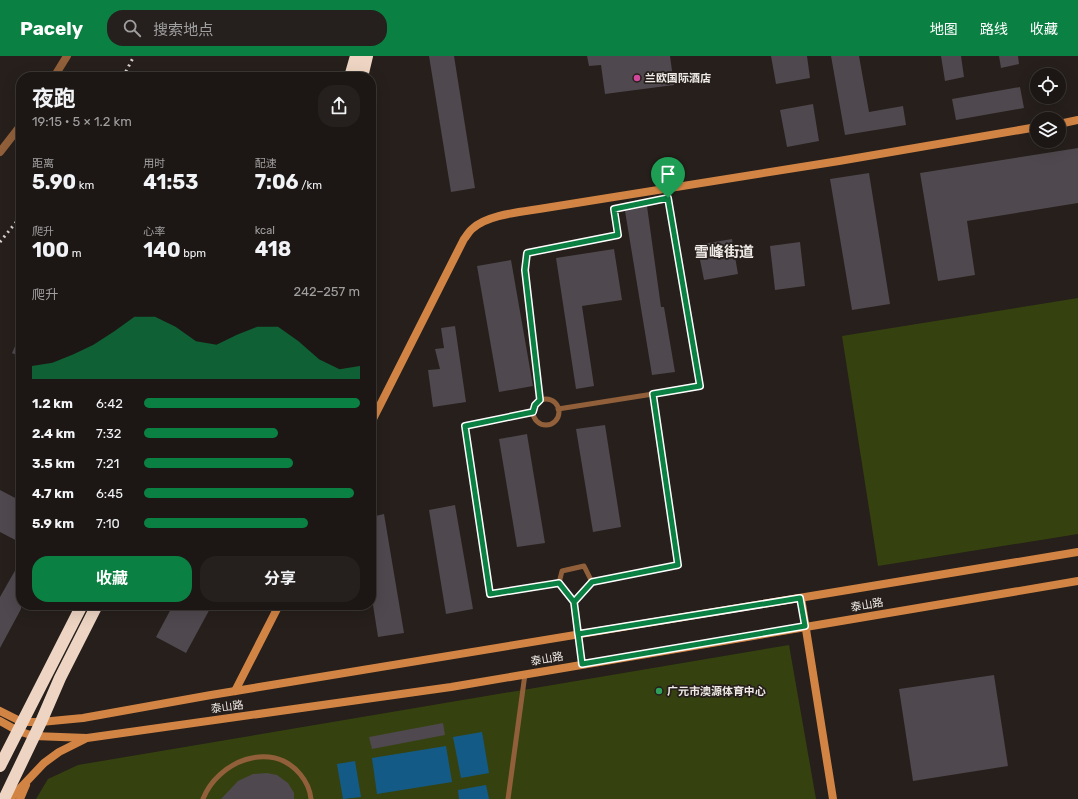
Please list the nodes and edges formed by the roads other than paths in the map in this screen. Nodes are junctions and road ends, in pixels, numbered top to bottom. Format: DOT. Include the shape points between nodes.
graph roads {
  1 [pos="67,56"];
  2 [pos="356,56"];
  3 [pos="367,56"];
  4 [pos="57,72"];
  5 [pos="351,72"];
  6 [pos="363,72"];
  7 [pos="1078,120"];
  8 [pos="1066,123"];
  9 [pos="1030,128"];
  10 [pos="16,131"];
  11 [pos="0,152"];
  12 [pos="653,394"];
  13 [pos="540,400"];
  14 [pos="558,409"];
  15 [pos="533,412"];
  16 [pos="376,413"];
  17 [pos="1078,552"];
  18 [pos="1078,581"];
  19 [pos="592,582"];
  20 [pos="559,583"];
  21 [pos="800,598"];
  22 [pos="574,602"];
  23 [pos="79,610"];
  24 [pos="94,610"];
  25 [pos="276,610"];
  26 [pos="805,626"];
  27 [pos="578,634"];
  28 [pos="582,664"];
  29 [pos="525,674"];
  30 [pos="235,691"];
  31 [pos="0,710"];
  32 [pos="0,721"];
  33 [pos="41,722"];
  34 [pos="20,726"];
  35 [pos="34,736"];
  36 [pos="87,738"];
  37 [pos="0,766"];
  38 [pos="28,780"];
  39 [pos="4,799"];
  40 [pos="10,799"];
  41 [pos="20,799"];
  42 [pos="203,799"];
  43 [pos="311,799"];
  44 [pos="508,799"];
  45 [pos="834,799"];
  1 -- 4 [label="street"];
  2 -- 5 [label="highway"];
  3 -- 6 [label="highway"];
  7 -- 8 [label="street"];
  9 -- 16 [label="street" via="498,216 483,222 472,228 464,239"];
  10 -- 11 [label="street"];
  12 -- 13 [label="lane" via="700,386 668,198 614,209 618,235 527,253 525,270"];
  12 -- 14 [label="lane"];
  12 -- 19 [label="lane" via="678,565"];
  13 -- 14 [label="lane" via="548,399 555,402"];
  13 -- 15 [label="lane"];
  14 -- 15 [label="lane" via="558,417 548,424 536,420"];
  15 -- 20 [label="lane" via="465,426 490,594"];
  17 -- 21 [label="street, 泰山路"];
  18 -- 26 [label="street, 泰山路"];
  19 -- 20 [label="lane" via="584,566 562,571"];
  19 -- 22 [label="lane"];
  20 -- 22 [label="lane"];
  21 -- 26 [label="street"];
  21 -- 27 [label="street, 泰山路"];
  22 -- 27 [label="lane"];
  23 -- 34 [label="highway"];
  24 -- 33 [label="highway"];
  25 -- 30 [label="street"];
  26 -- 28 [label="street, 泰山路"];
  26 -- 45 [label="street"];
  27 -- 28 [label="lane"];
  27 -- 30 [label="street, 泰山路"];
  28 -- 29 [label="street, 泰山路"];
  29 -- 36 [label="street, 泰山路" via="450,687"];
  29 -- 44 [label="lane"];
  30 -- 33 [label="street, 泰山路" via="83,718"];
  31 -- 34 [label="street"];
  32 -- 34 [label="street"];
  33 -- 34 [label="street, 泰山路"];
  33 -- 35 [label="highway"];
  34 -- 35 [label="street, 泰山路"];
  34 -- 37 [label="highway"];
  35 -- 36 [label="street, 泰山路"];
  35 -- 39 [label="highway"];
  36 -- 38 [label="street" via="59,752"];
  38 -- 40 [label="street"];
  38 -- 41 [label="street"];
  42 -- 43 [label="lane" via="212,783 224,770 240,761 265,756 280,759 295,768 306,781"];
}
